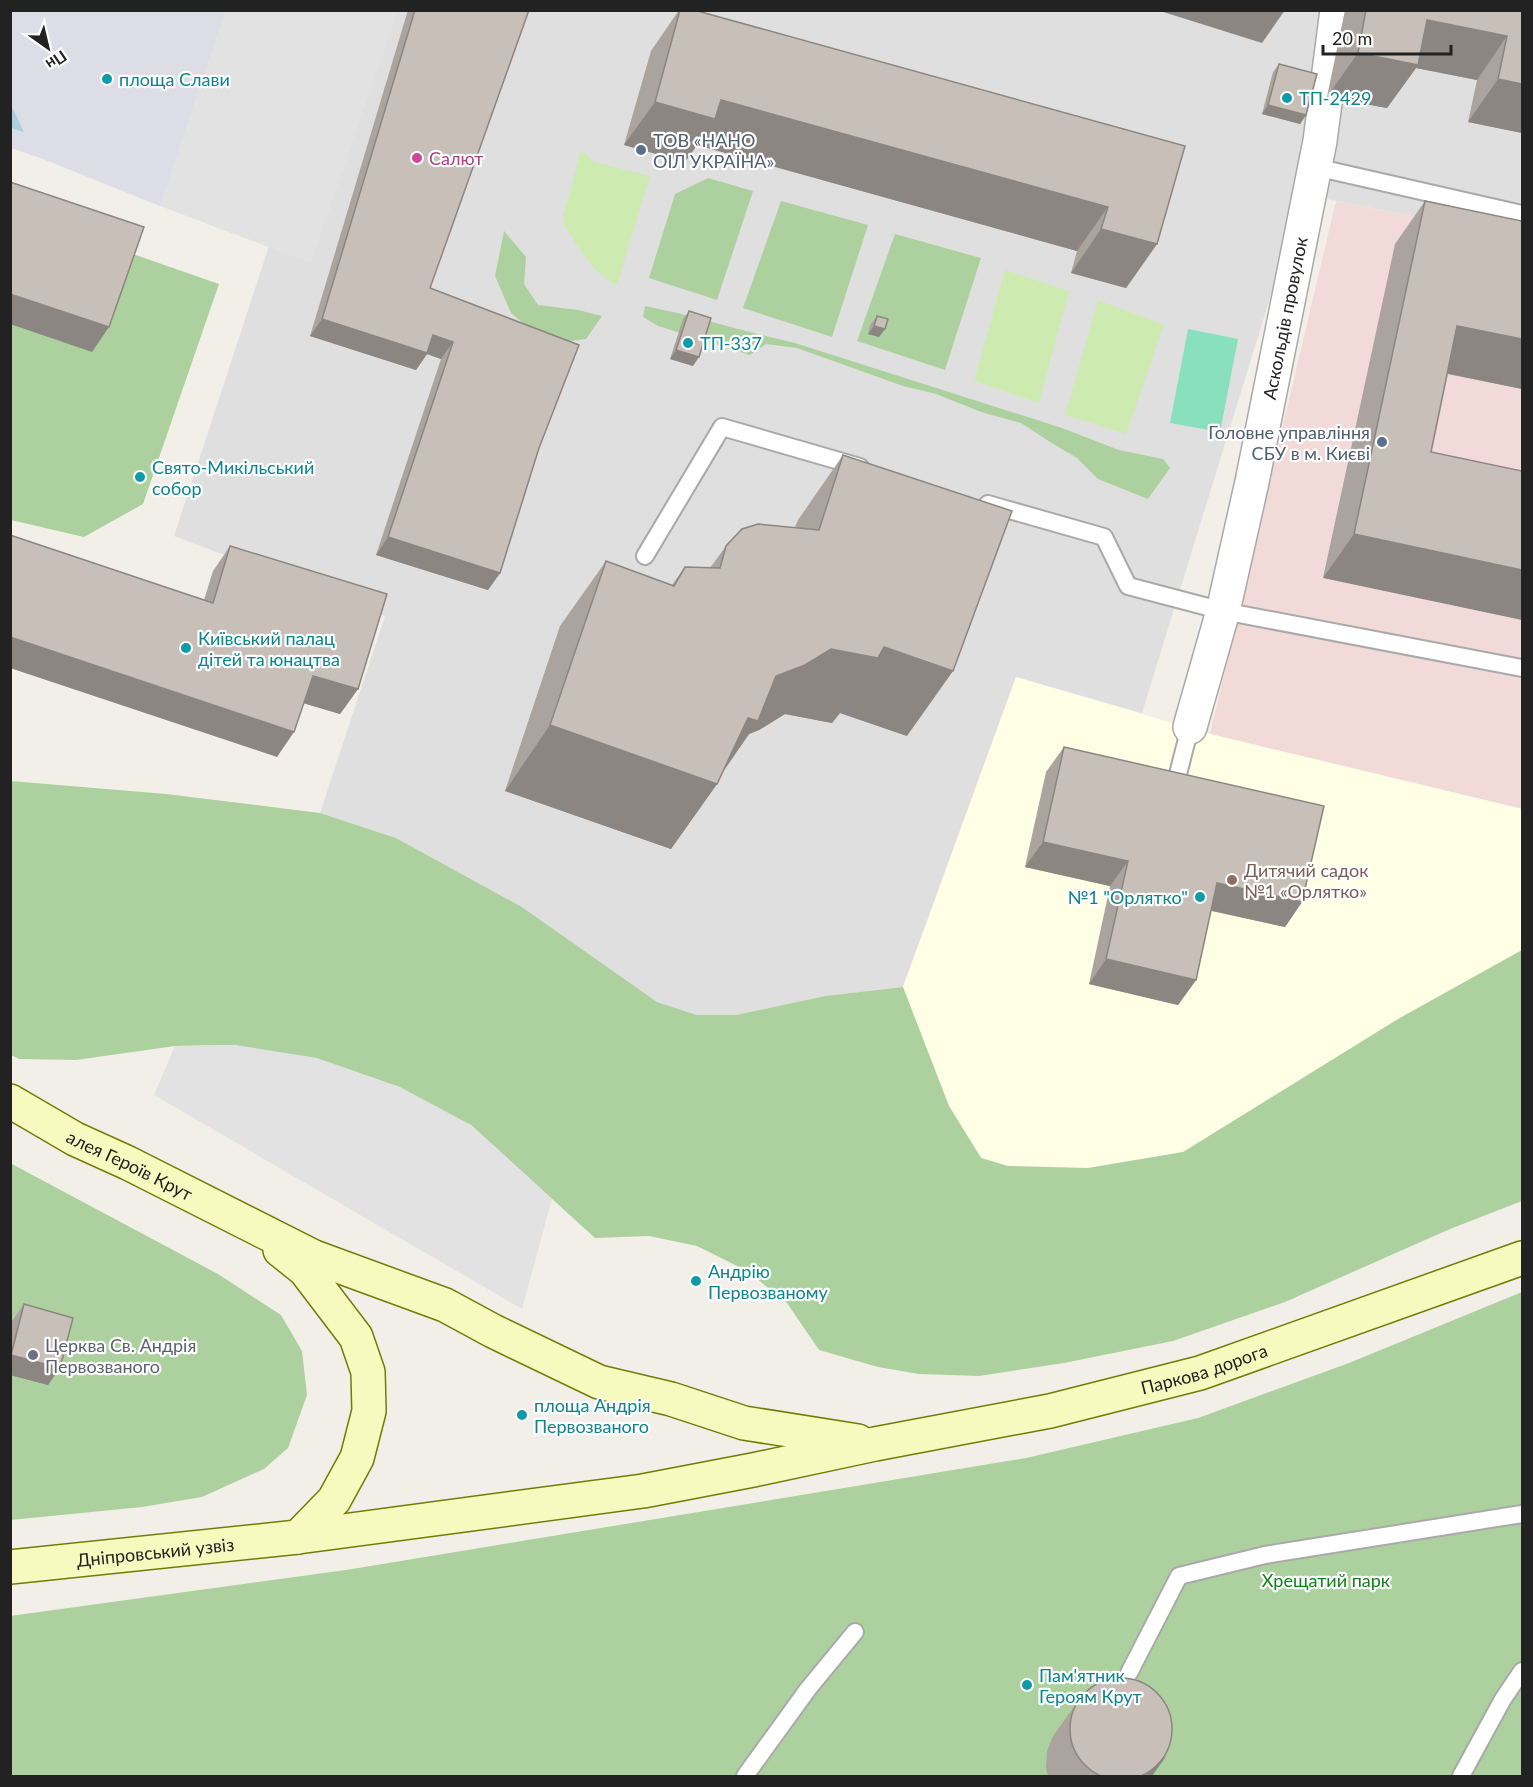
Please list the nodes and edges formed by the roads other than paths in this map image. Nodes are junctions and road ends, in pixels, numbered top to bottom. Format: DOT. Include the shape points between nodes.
graph roads {
  1 [pos="1337,10"];
  2 [pos="1315,167"];
  3 [pos="1522,214"];
  4 [pos="879,472"];
  5 [pos="969,498"];
  6 [pos="645,556"];
  7 [pos="1223,611"];
  8 [pos="1522,668"];
  9 [pos="1190,728"];
  10 [pos="1176,782"];
  11 [pos="10,1101"];
  12 [pos="251,1226"];
  13 [pos="1522,1258"];
  14 [pos="875,1444"];
  15 [pos="1522,1514"];
  16 [pos="298,1537"];
  17 [pos="10,1567"];
  18 [pos="855,1632"];
  19 [pos="1522,1671"];
  20 [pos="1130,1673"];
  21 [pos="745,1776"];
  22 [pos="1461,1776"];
  1 -- 2 [label="street, Аскольдів провулок"];
  2 -- 3 [label="lane"];
  2 -- 7 [label="street, Аскольдів провулок"];
  4 -- 6 [label="lane" via="722,427"];
  5 -- 7 [label="lane" via="1104,537 1128,586"];
  7 -- 8 [label="lane"];
  7 -- 9 [label="street, Аскольдів провулок"];
  9 -- 10 [label="lane"];
  11 -- 12 [label="main road, алея Героїв Крут" via="75,1139"];
  12 -- 14 [label="main road" via="314,1257 445,1305 599,1382 744,1423"];
  12 -- 16 [label="main road" via="305,1270 356,1337 368,1372 369,1411 357,1458 334,1500"];
  13 -- 14 [label="main road, Паркова дорога" via="1200,1372 1050,1411"];
  14 -- 16 [label="main road" via="643,1491"];
  15 -- 20 [label="lane" via="1265,1555 1179,1576"];
  16 -- 17 [label="main road, Дніпровський узвіз"];
  18 -- 21 [label="lane"];
  19 -- 22 [label="lane"];
}
